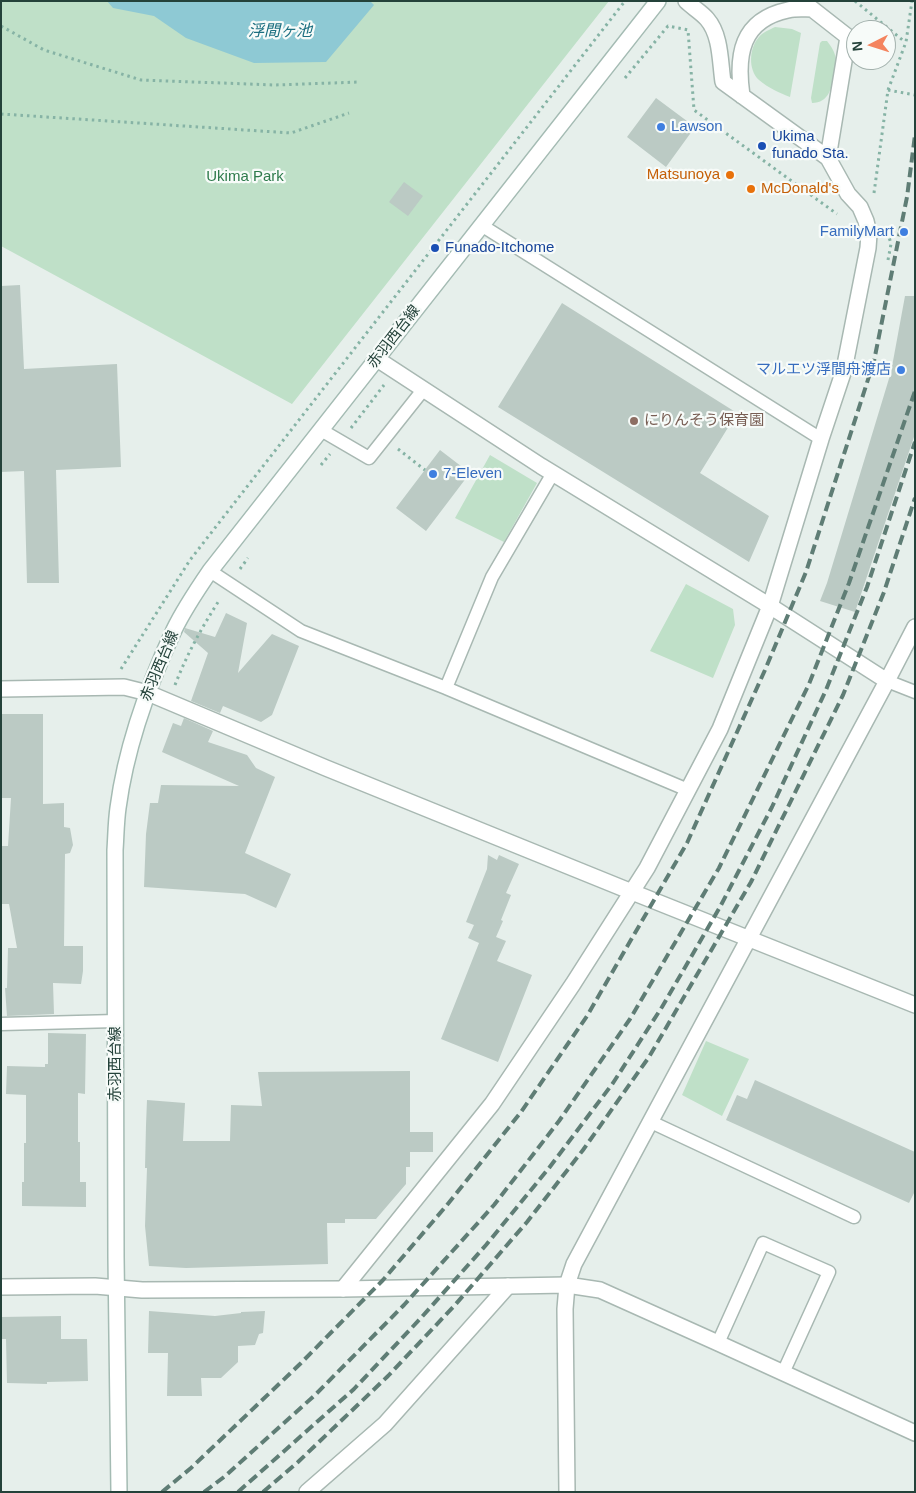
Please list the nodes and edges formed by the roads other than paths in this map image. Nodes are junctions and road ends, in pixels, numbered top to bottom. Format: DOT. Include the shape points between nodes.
graph roads {
  1 [pos="658,1"];
  2 [pos="686,1"];
  3 [pos="807,5"];
  4 [pos="742,96"];
  5 [pos="828,158"];
  6 [pos="481,225"];
  7 [pos="377,360"];
  8 [pos="423,390"];
  9 [pos="321,430"];
  10 [pos="821,439"];
  11 [pos="553,473"];
  12 [pos="210,571"];
  13 [pos="770,606"];
  14 [pos="915,628"];
  15 [pos="888,681"];
  16 [pos="446,688"];
  17 [pos="1,689"];
  18 [pos="915,692"];
  19 [pos="148,693"];
  20 [pos="688,790"];
  21 [pos="632,892"];
  22 [pos="749,938"];
  23 [pos="915,1005"];
  24 [pos="116,1021"];
  25 [pos="1,1024"];
  26 [pos="650,1122"];
  27 [pos="854,1217"];
  28 [pos="567,1285"];
  29 [pos="508,1286"];
  30 [pos="1,1287"];
  31 [pos="116,1287"];
  32 [pos="343,1289"];
  33 [pos="718,1343"];
  34 [pos="783,1373"];
  35 [pos="915,1433"];
  36 [pos="119,1492"];
  37 [pos="307,1492"];
  38 [pos="567,1492"];
  1 -- 6 [label="street, 赤羽西台線"];
  2 -- 4 [label="street" via="708,19 715,31 723,82"];
  3 -- 4 [label="street" via="769,16 755,24 741,52 739,75"];
  3 -- 5 [label="street" via="848,36"];
  4 -- 5 [label="street"];
  5 -- 10 [label="street" via="848,194 860,207 869,234 844,370"];
  6 -- 7 [label="street, 赤羽西台線"];
  6 -- 10 [label="lane"];
  7 -- 8 [label="street"];
  7 -- 9 [label="street, 赤羽西台線"];
  8 -- 9 [label="lane" via="369,458"];
  8 -- 11 [label="street"];
  9 -- 12 [label="street, 赤羽西台線"];
  10 -- 13 [label="street"];
  11 -- 13 [label="street"];
  11 -- 16 [label="lane" via="492,578"];
  12 -- 16 [label="lane" via="301,631"];
  12 -- 19 [label="street, 赤羽西台線" via="175,630"];
  13 -- 15 [label="street"];
  13 -- 20 [label="street" via="720,729"];
  14 -- 15 [label="street"];
  15 -- 18 [label="lane"];
  15 -- 22 [label="street"];
  16 -- 20 [label="lane"];
  17 -- 19 [label="street" via="124,687"];
  19 -- 21 [label="street"];
  19 -- 24 [label="street, 赤羽西台線" via="126,766 118,808 114,893"];
  20 -- 21 [label="street"];
  21 -- 22 [label="street"];
  21 -- 32 [label="street" via="492,1104"];
  22 -- 23 [label="street"];
  22 -- 26 [label="street"];
  24 -- 25 [label="lane"];
  24 -- 31 [label="street, 赤羽西台線"];
  26 -- 27 [label="lane"];
  26 -- 28 [label="street" via="574,1264"];
  28 -- 29 [label="street"];
  28 -- 33 [label="street" via="600,1290"];
  28 -- 38 [label="street"];
  29 -- 32 [label="street"];
  29 -- 37 [label="street" via="385,1424"];
  30 -- 31 [label="street"];
  31 -- 32 [label="street" via="142,1290"];
  31 -- 36 [label="street, 赤羽西台線"];
  33 -- 34 [label="street"];
  33 -- 34 [label="lane" via="763,1243 829,1272"];
  34 -- 35 [label="street"];
}
